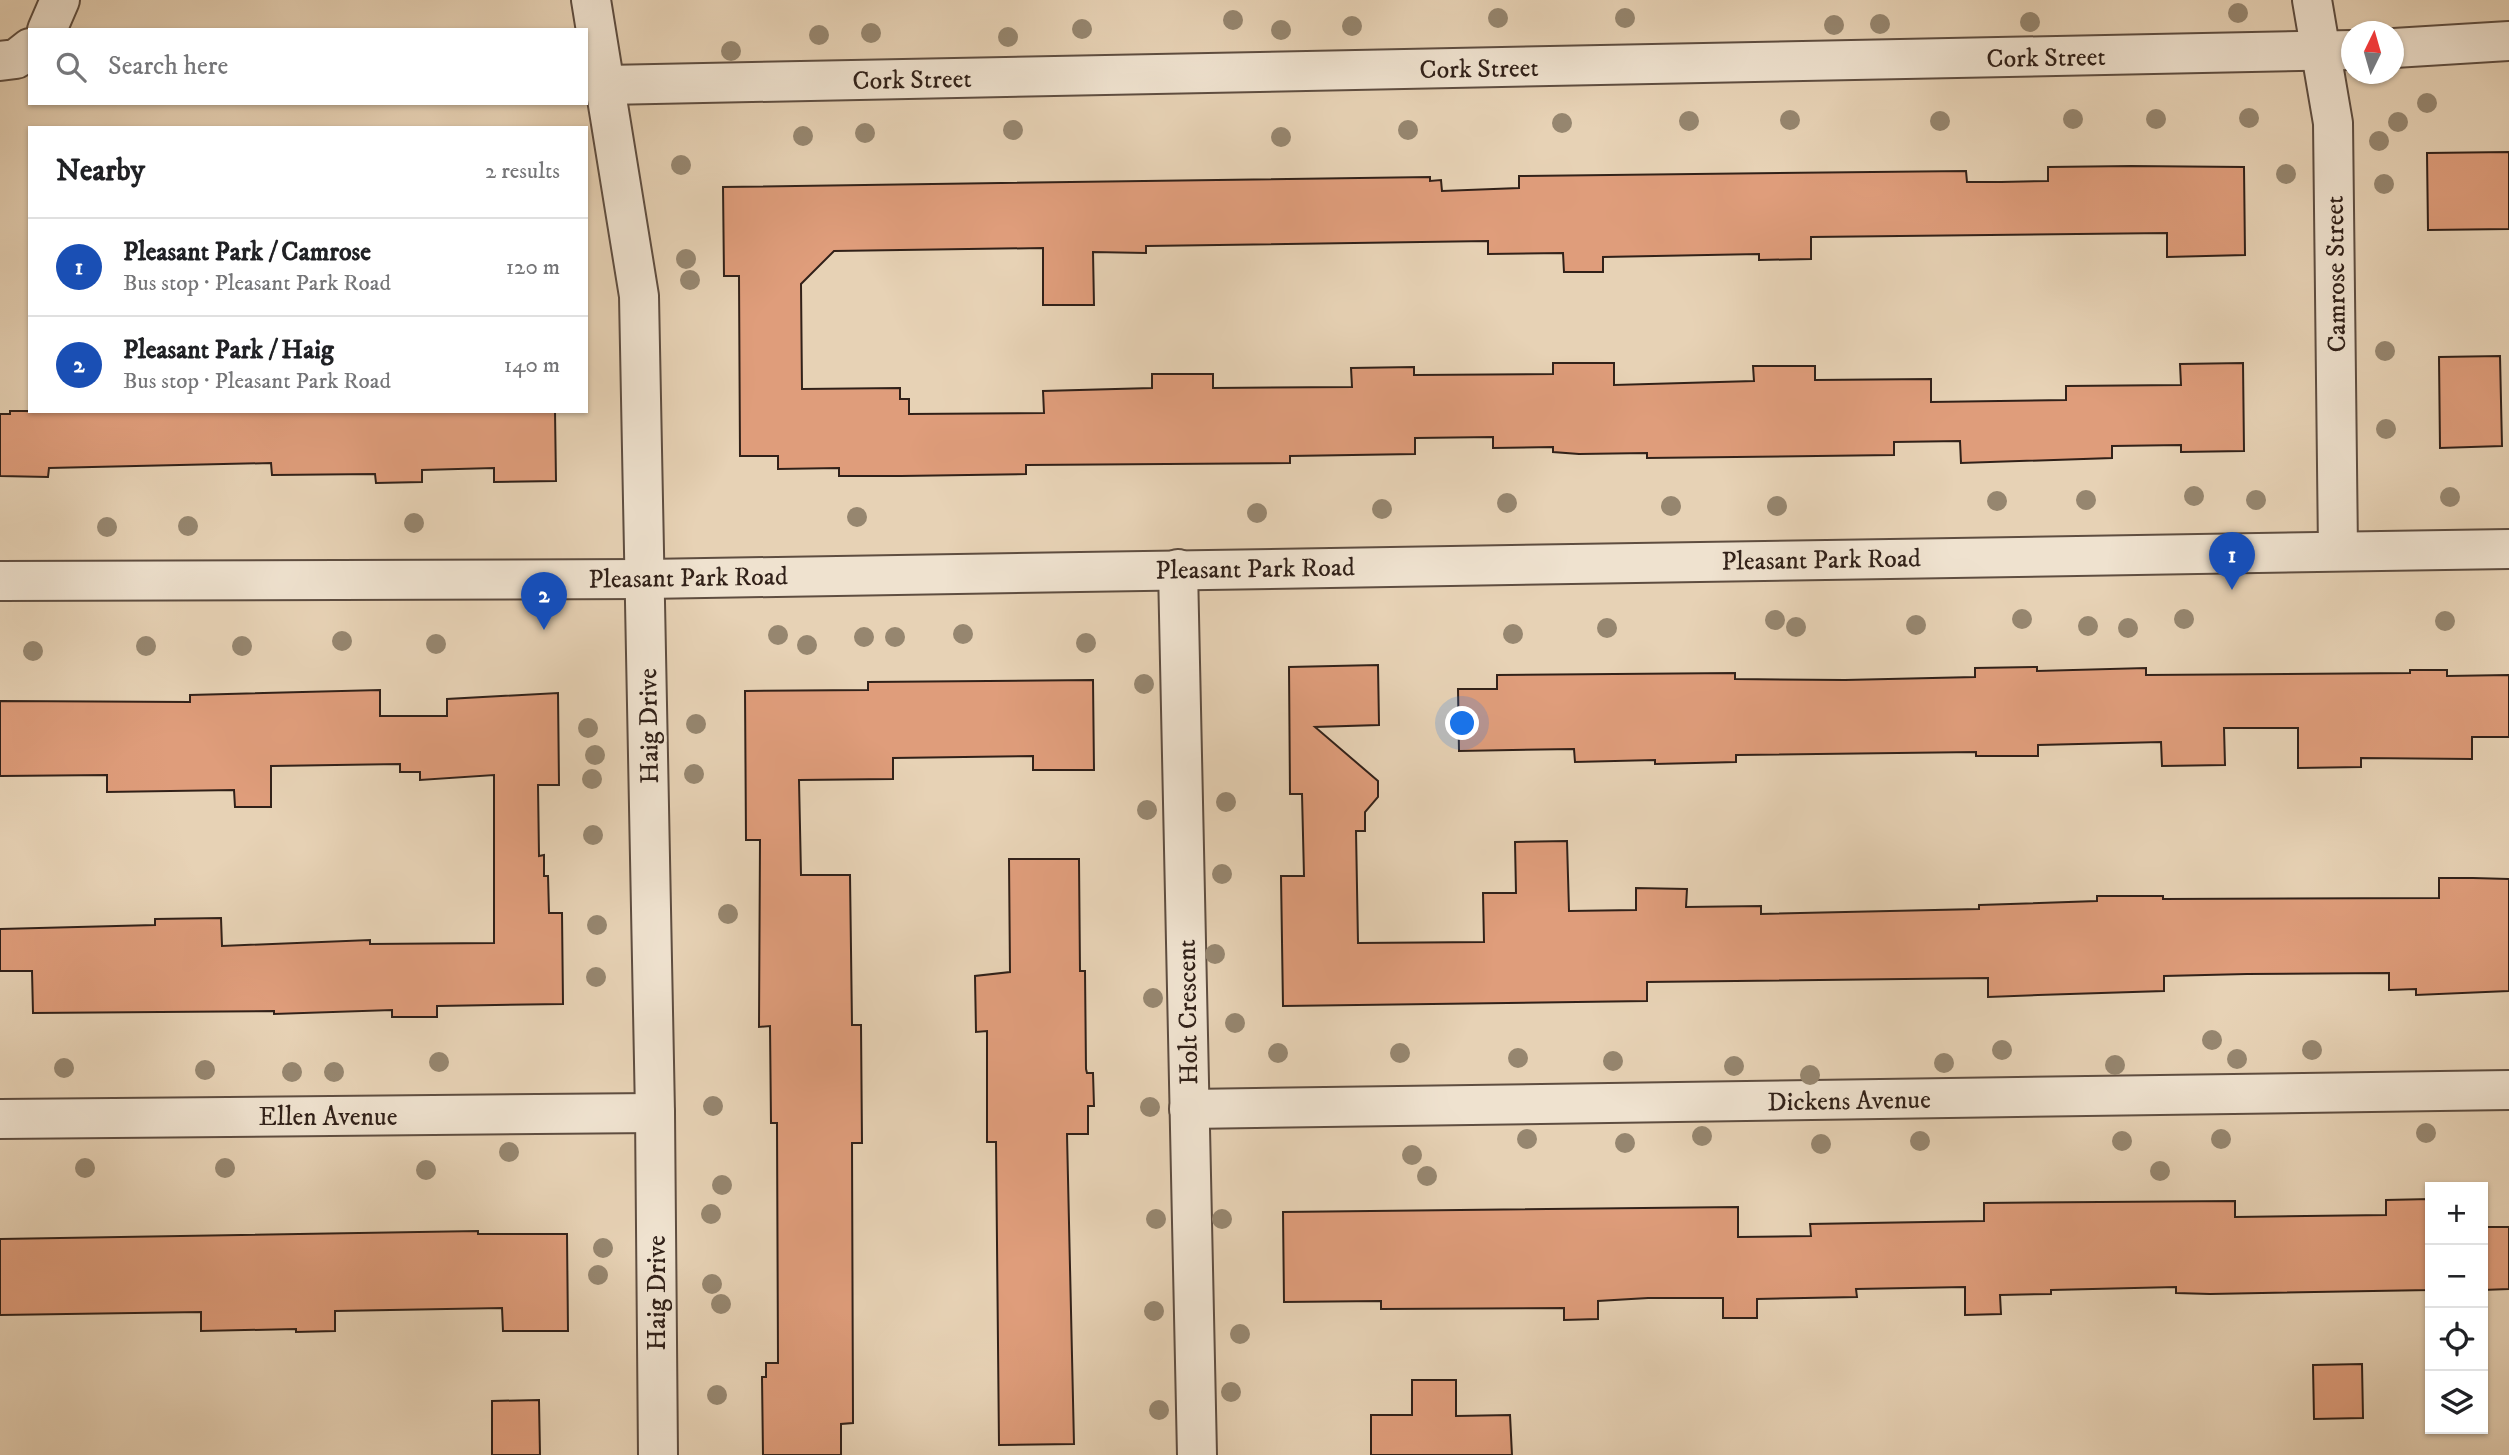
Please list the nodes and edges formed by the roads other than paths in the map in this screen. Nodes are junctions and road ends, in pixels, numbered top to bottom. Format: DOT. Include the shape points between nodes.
graph roads {
  1 [pos="60,0"];
  2 [pos="591,0"];
  3 [pos="2312,0"];
  4 [pos="48,28"];
  5 [pos="2509,41"];
  6 [pos="2404,47"];
  7 [pos="28,50"];
  8 [pos="2337,51"];
  9 [pos="0,61"];
  10 [pos="606,85"];
  11 [pos="2509,549"];
  12 [pos="2338,550"];
  13 [pos="1178,569"];
  14 [pos="646,579"];
  15 [pos="0,581"];
  16 [pos="2509,1090"];
  17 [pos="1189,1109"];
  18 [pos="655,1113"];
  19 [pos="0,1119"];
  20 [pos="658,1455"];
  21 [pos="1197,1455"];
  1 -- 4 [label="street"];
  2 -- 10 [label="street, Haig Drive"];
  3 -- 8 [label="street, Camrose Street"];
  5 -- 6 [label="street"];
  7 -- 9 [label="street" via="16,60"];
  8 -- 10 [label="street, Cork Street"];
  8 -- 12 [label="street, Camrose Street" via="2333,123"];
  10 -- 14 [label="street, Haig Drive" via="639,296"];
  11 -- 12 [label="street, Pleasant Park Road"];
  12 -- 13 [label="street, Pleasant Park Road"];
  13 -- 14 [label="street, Pleasant Park Road"];
  13 -- 17 [label="street, Holt Crescent"];
  14 -- 15 [label="street, Pleasant Park Road"];
  14 -- 18 [label="street, Haig Drive"];
  16 -- 17 [label="street, Dickens Avenue"];
  17 -- 21 [label="street, Holt Crescent"];
  18 -- 19 [label="street, Ellen Avenue"];
  18 -- 20 [label="street, Haig Drive"];
}
